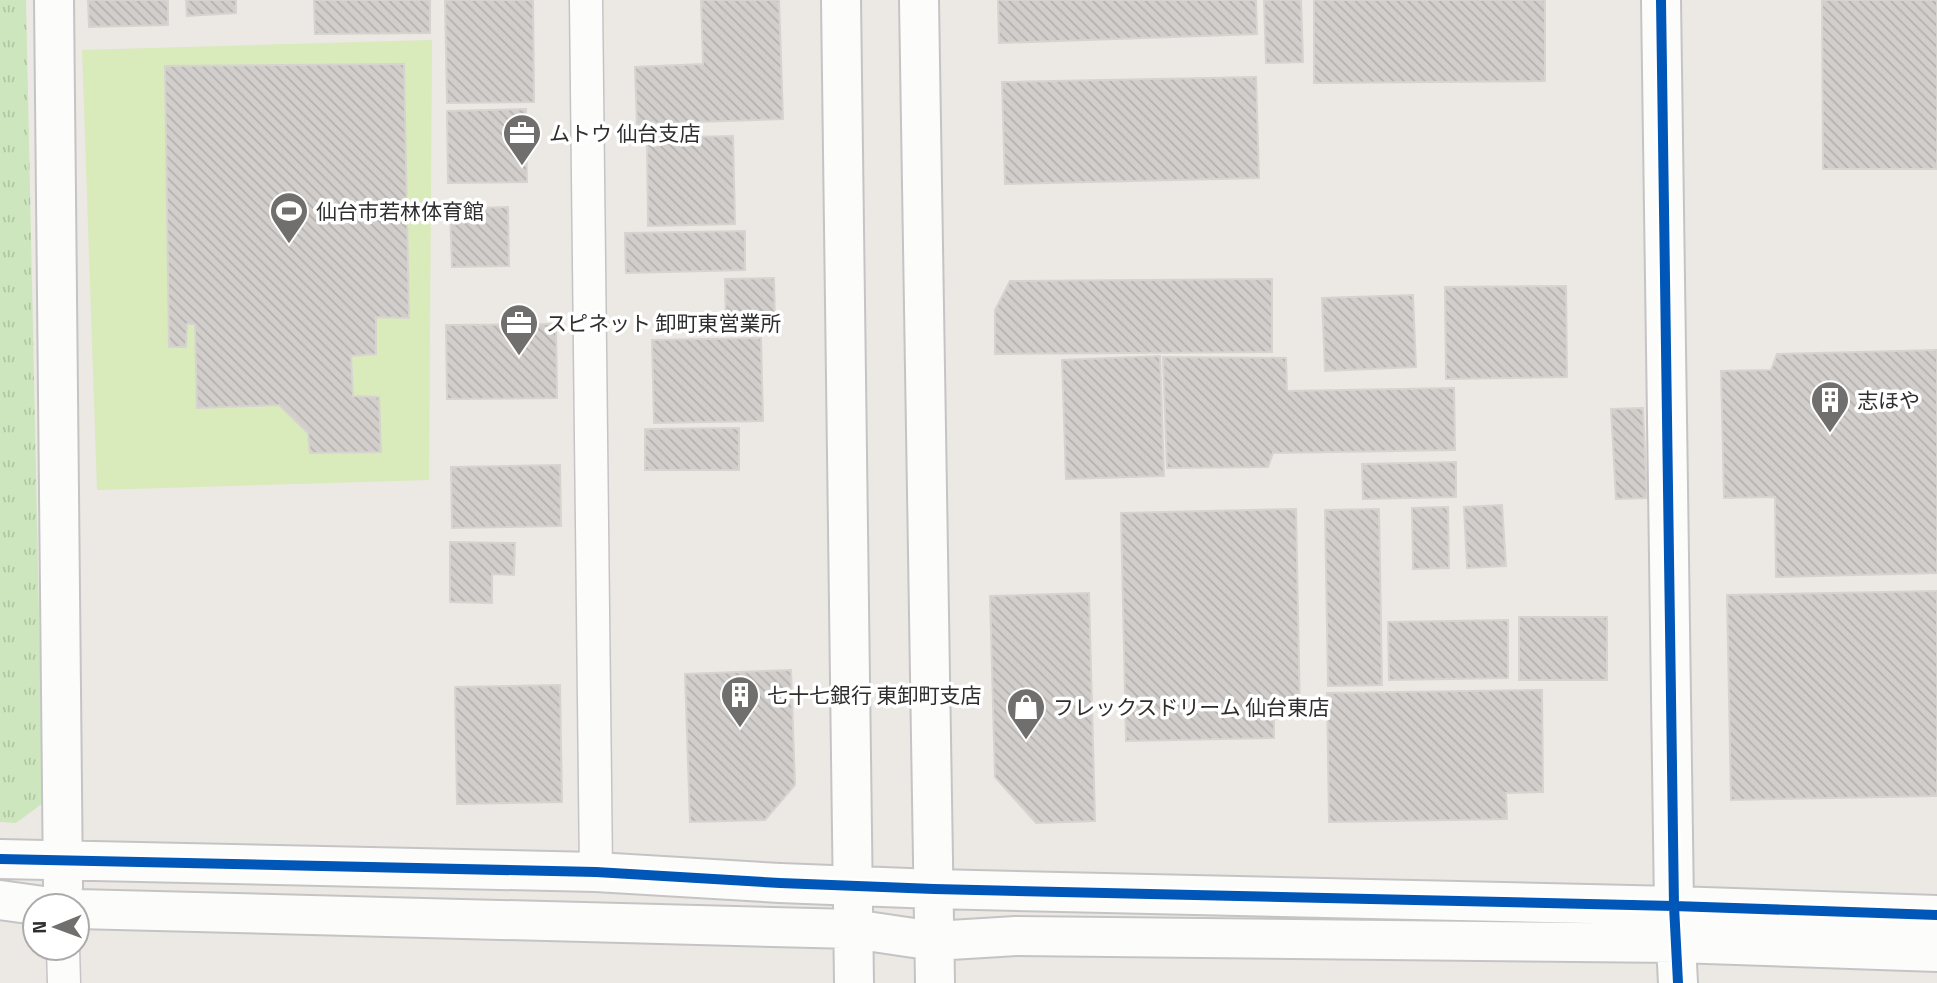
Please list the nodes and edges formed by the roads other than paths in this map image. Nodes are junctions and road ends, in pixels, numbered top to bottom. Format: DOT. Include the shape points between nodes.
graph roads {
  1 [pos="54,0"];
  2 [pos="586,0"];
  3 [pos="841,0"];
  4 [pos="919,0"];
  5 [pos="1661,0"];
  6 [pos="0,859"];
  7 [pos="63,861"];
  8 [pos="596,872"];
  9 [pos="852,885"];
  10 [pos="934,889"];
  11 [pos="62,892"];
  12 [pos="0,900"];
  13 [pos="21,903"];
  14 [pos="91,909"];
  15 [pos="1937,915"];
  16 [pos="1676,925"];
  17 [pos="853,929"];
  18 [pos="934,941"];
  19 [pos="1937,952"];
  20 [pos="63,962"];
  21 [pos="64,983"];
  22 [pos="854,983"];
  23 [pos="935,983"];
  24 [pos="1678,983"];
  1 -- 7 [label="street"];
  2 -- 8 [label="street"];
  3 -- 9 [label="street"];
  4 -- 10 [label="street"];
  5 -- 16 [label="street"];
  6 -- 7 [label="street"];
  7 -- 8 [label="street"];
  7 -- 11 [label="street"];
  8 -- 9 [label="street"];
  9 -- 10 [label="street"];
  9 -- 17 [label="street"];
  10 -- 16 [label="street"];
  10 -- 18 [label="street"];
  12 -- 13 [label="street"];
  14 -- 17 [label="street"];
  15 -- 16 [label="street"];
  16 -- 18 [label="street"];
  16 -- 19 [label="street"];
  16 -- 24 [label="street"];
  17 -- 18 [label="street"];
  17 -- 22 [label="street"];
  18 -- 23 [label="street"];
  20 -- 21 [label="street"];
}
